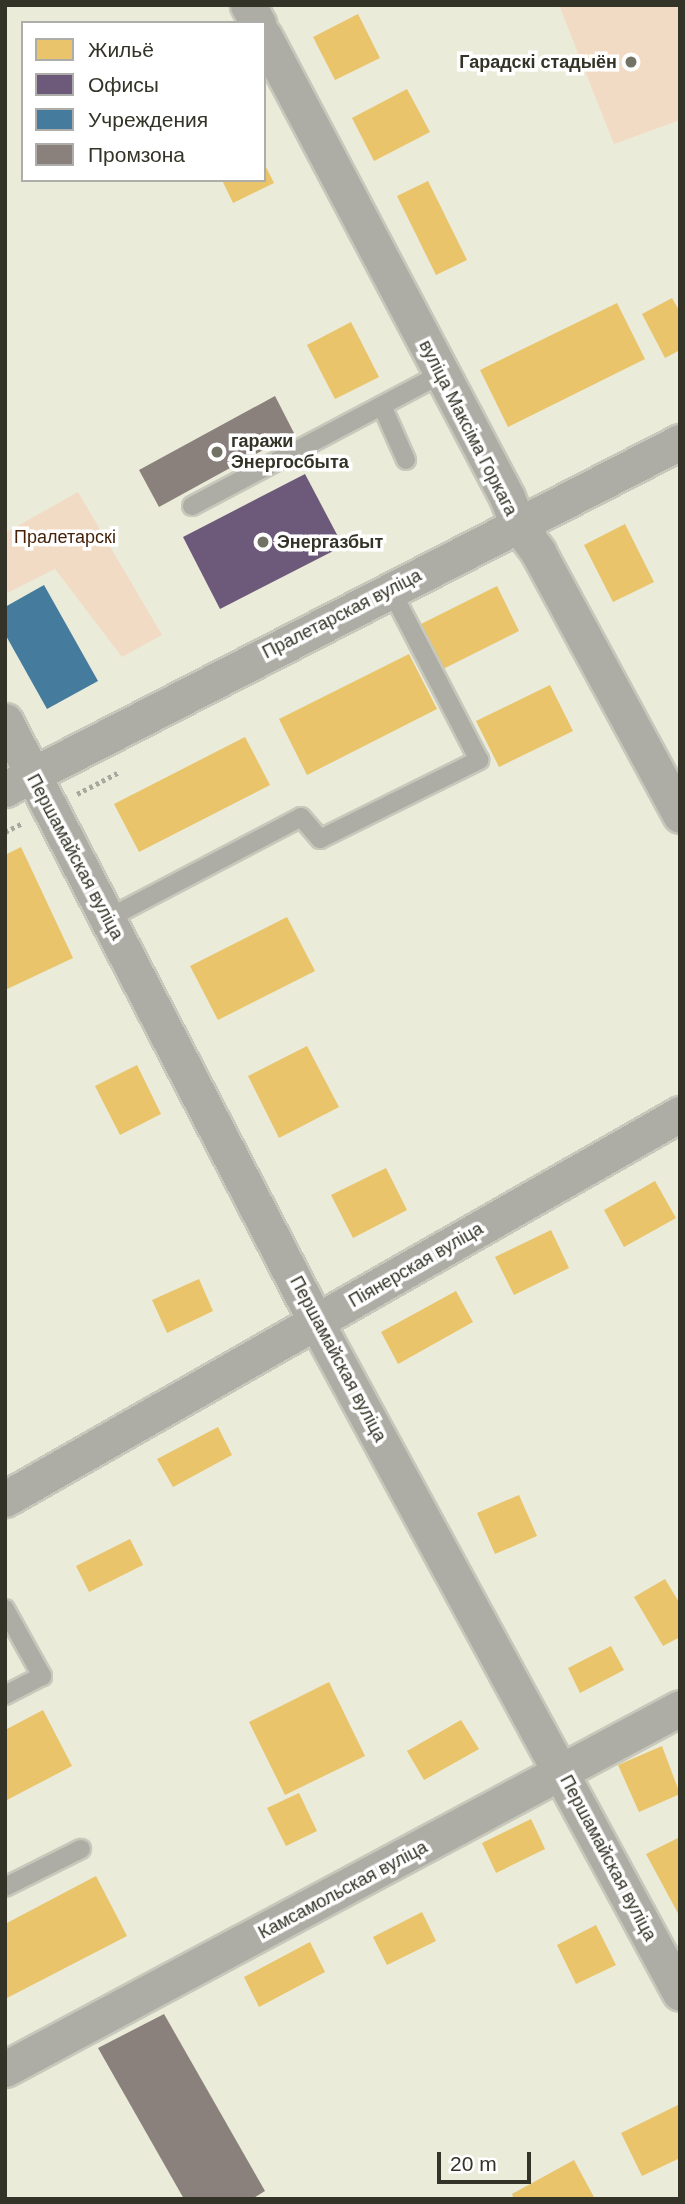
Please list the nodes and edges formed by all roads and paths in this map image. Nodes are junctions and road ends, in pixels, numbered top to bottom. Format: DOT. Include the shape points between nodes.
graph roads {
  1 [pos="248,5"];
  2 [pos="257,21"];
  3 [pos="266,40"];
  4 [pos="441,374"];
  5 [pos="382,406"];
  6 [pos="680,442"];
  7 [pos="406,460"];
  8 [pos="191,506"];
  9 [pos="518,525"];
  10 [pos="391,590"];
  11 [pos="5,721"];
  12 [pos="18,782"];
  13 [pos="680,815"];
  14 [pos="107,919"];
  15 [pos="680,1114"];
  16 [pos="316,1322"];
  17 [pos="5,1499"];
  18 [pos="5,1609"];
  19 [pos="5,1695"];
  20 [pos="680,1708"];
  21 [pos="564,1773"];
  22 [pos="81,1849"];
  23 [pos="5,1887"];
  24 [pos="680,1993"];
  25 [pos="5,2069"];
  1 -- 2 [label="street"];
  3 -- 4 [label="street, вуліца Максіма Горкага"];
  4 -- 5 [label="lane"];
  4 -- 9 [label="street, вуліца Максіма Горкага" via="508,496"];
  5 -- 7 [label="lane"];
  5 -- 8 [label="lane"];
  6 -- 9 [label="street, Пралетарская вуліца"];
  9 -- 10 [label="street, Пралетарская вуліца"];
  9 -- 13 [label="street, вуліца Максіма Горкага" via="538,552"];
  10 -- 12 [label="street, Пралетарская вуліца"];
  10 -- 14 [label="lane" via="479,760 320,839 301,817"];
  11 -- 12 [label="street, Першамайская вуліца"];
  12 -- 14 [label="street, Першамайская вуліца"];
  14 -- 16 [label="street, Першамайская вуліца"];
  15 -- 16 [label="street, Піянерская вуліца"];
  16 -- 17 [label="street, Піянерская вуліца"];
  16 -- 21 [label="street, Першамайская вуліца"];
  18 -- 19 [label="lane" via="42,1676"];
  20 -- 21 [label="street, Камсамольская вуліца"];
  21 -- 24 [label="street, Першамайская вуліца"];
  21 -- 25 [label="street, Камсамольская вуліца"];
  22 -- 23 [label="lane"];
}
